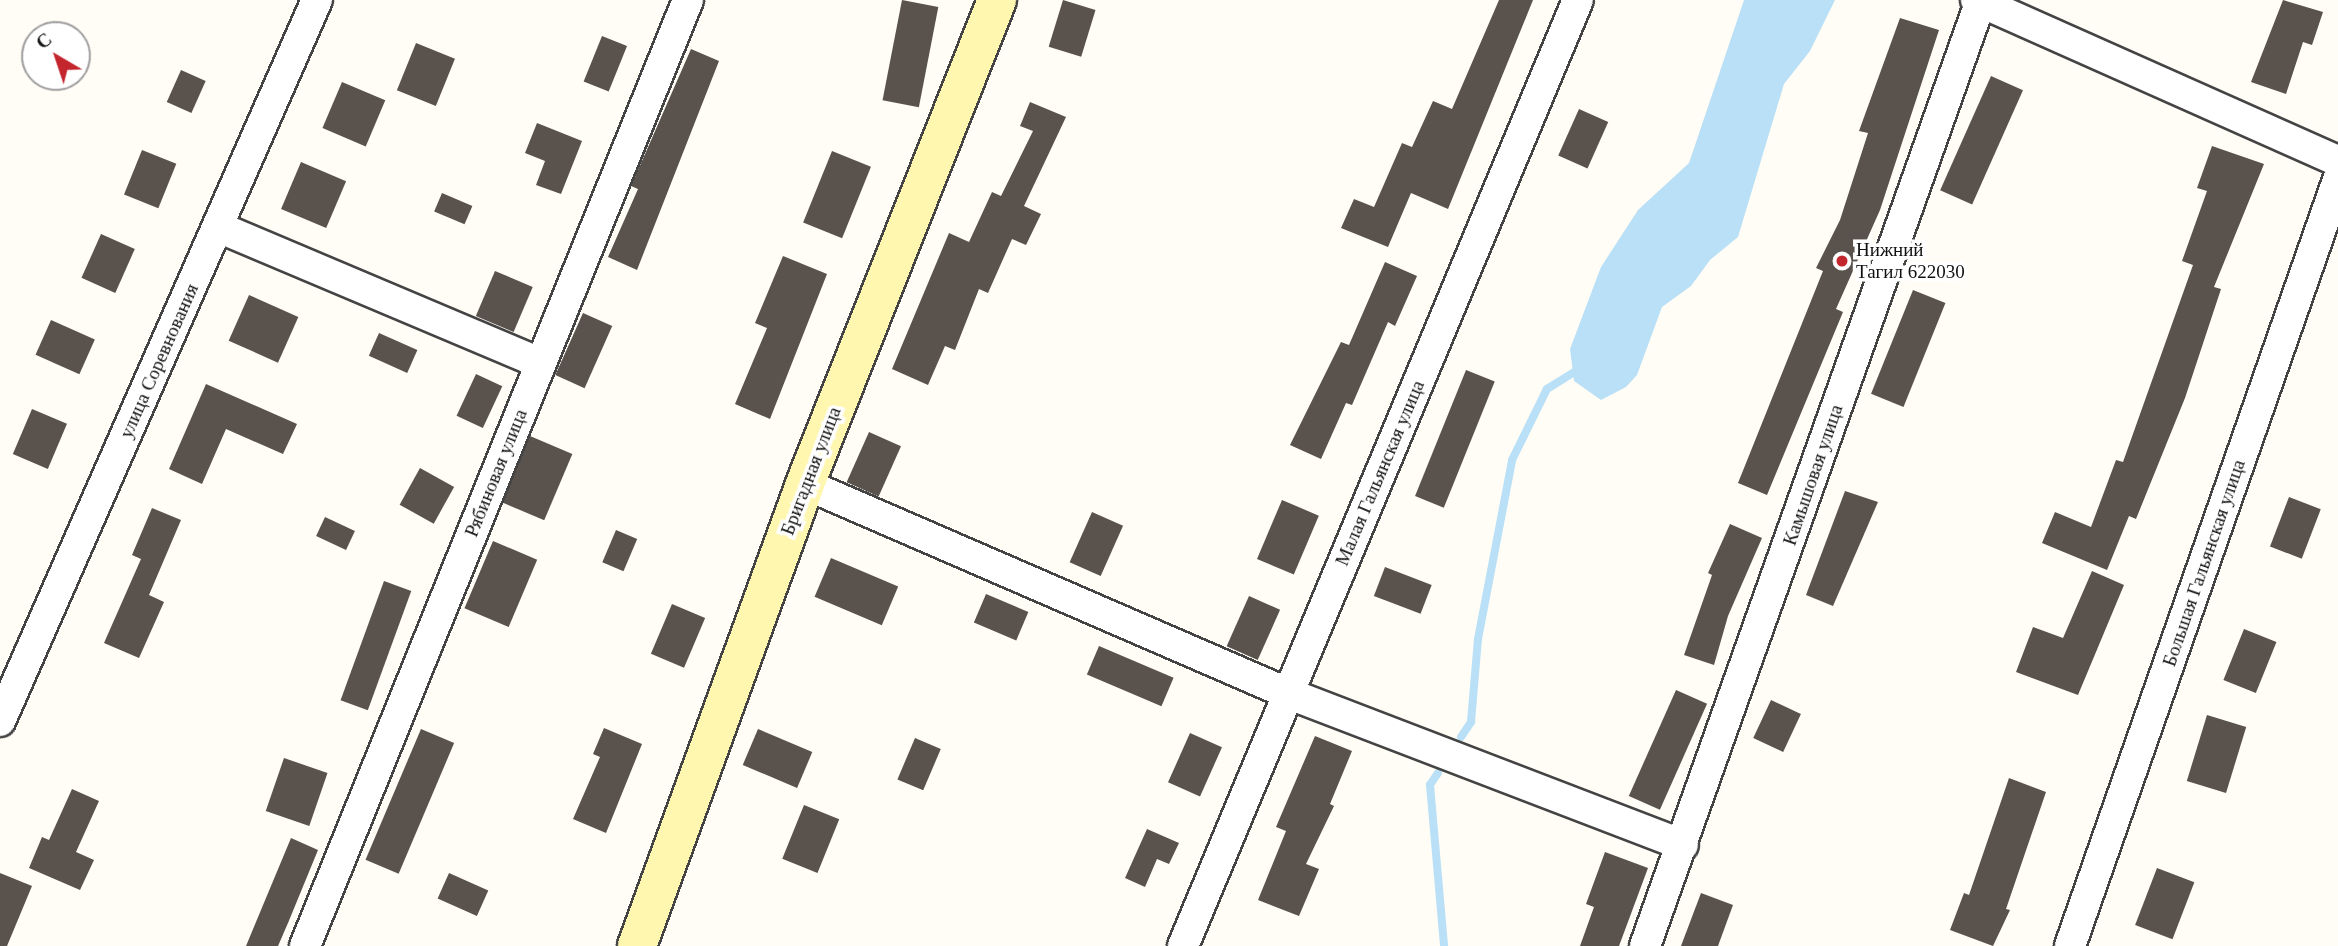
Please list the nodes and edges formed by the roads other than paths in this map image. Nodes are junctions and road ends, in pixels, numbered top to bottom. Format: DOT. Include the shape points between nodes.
graph roads {
  1 [pos="317,0"];
  2 [pos="688,0"];
  3 [pos="997,0"];
  4 [pos="1578,0"];
  5 [pos="1978,2"];
  6 [pos="2338,161"];
  7 [pos="2338,180"];
  8 [pos="218,227"];
  9 [pos="540,363"];
  10 [pos="804,484"];
  11 [pos="1287,693"];
  12 [pos="0,722"];
  13 [pos="1683,845"];
  14 [pos="305,946"];
  15 [pos="637,946"];
  16 [pos="1183,946"];
  17 [pos="1645,946"];
  18 [pos="2070,946"];
  1 -- 8 [label="street, улица Соревнования"];
  2 -- 9 [label="street, Рябиновая улица"];
  3 -- 10 [label="street, Бригадная улица"];
  4 -- 11 [label="street, Малая Гальянская улица"];
  5 -- 6 [label="street"];
  5 -- 13 [label="street, Камышовая улица"];
  7 -- 18 [label="street, Большая Гальянская улица"];
  8 -- 9 [label="street"];
  8 -- 12 [label="street, улица Соревнования"];
  9 -- 14 [label="street, Рябиновая улица"];
  10 -- 11 [label="street"];
  10 -- 15 [label="street, Бригадная улица"];
  11 -- 13 [label="street"];
  11 -- 16 [label="street, Малая Гальянская улица"];
  13 -- 17 [label="street, Камышовая улица"];
}
